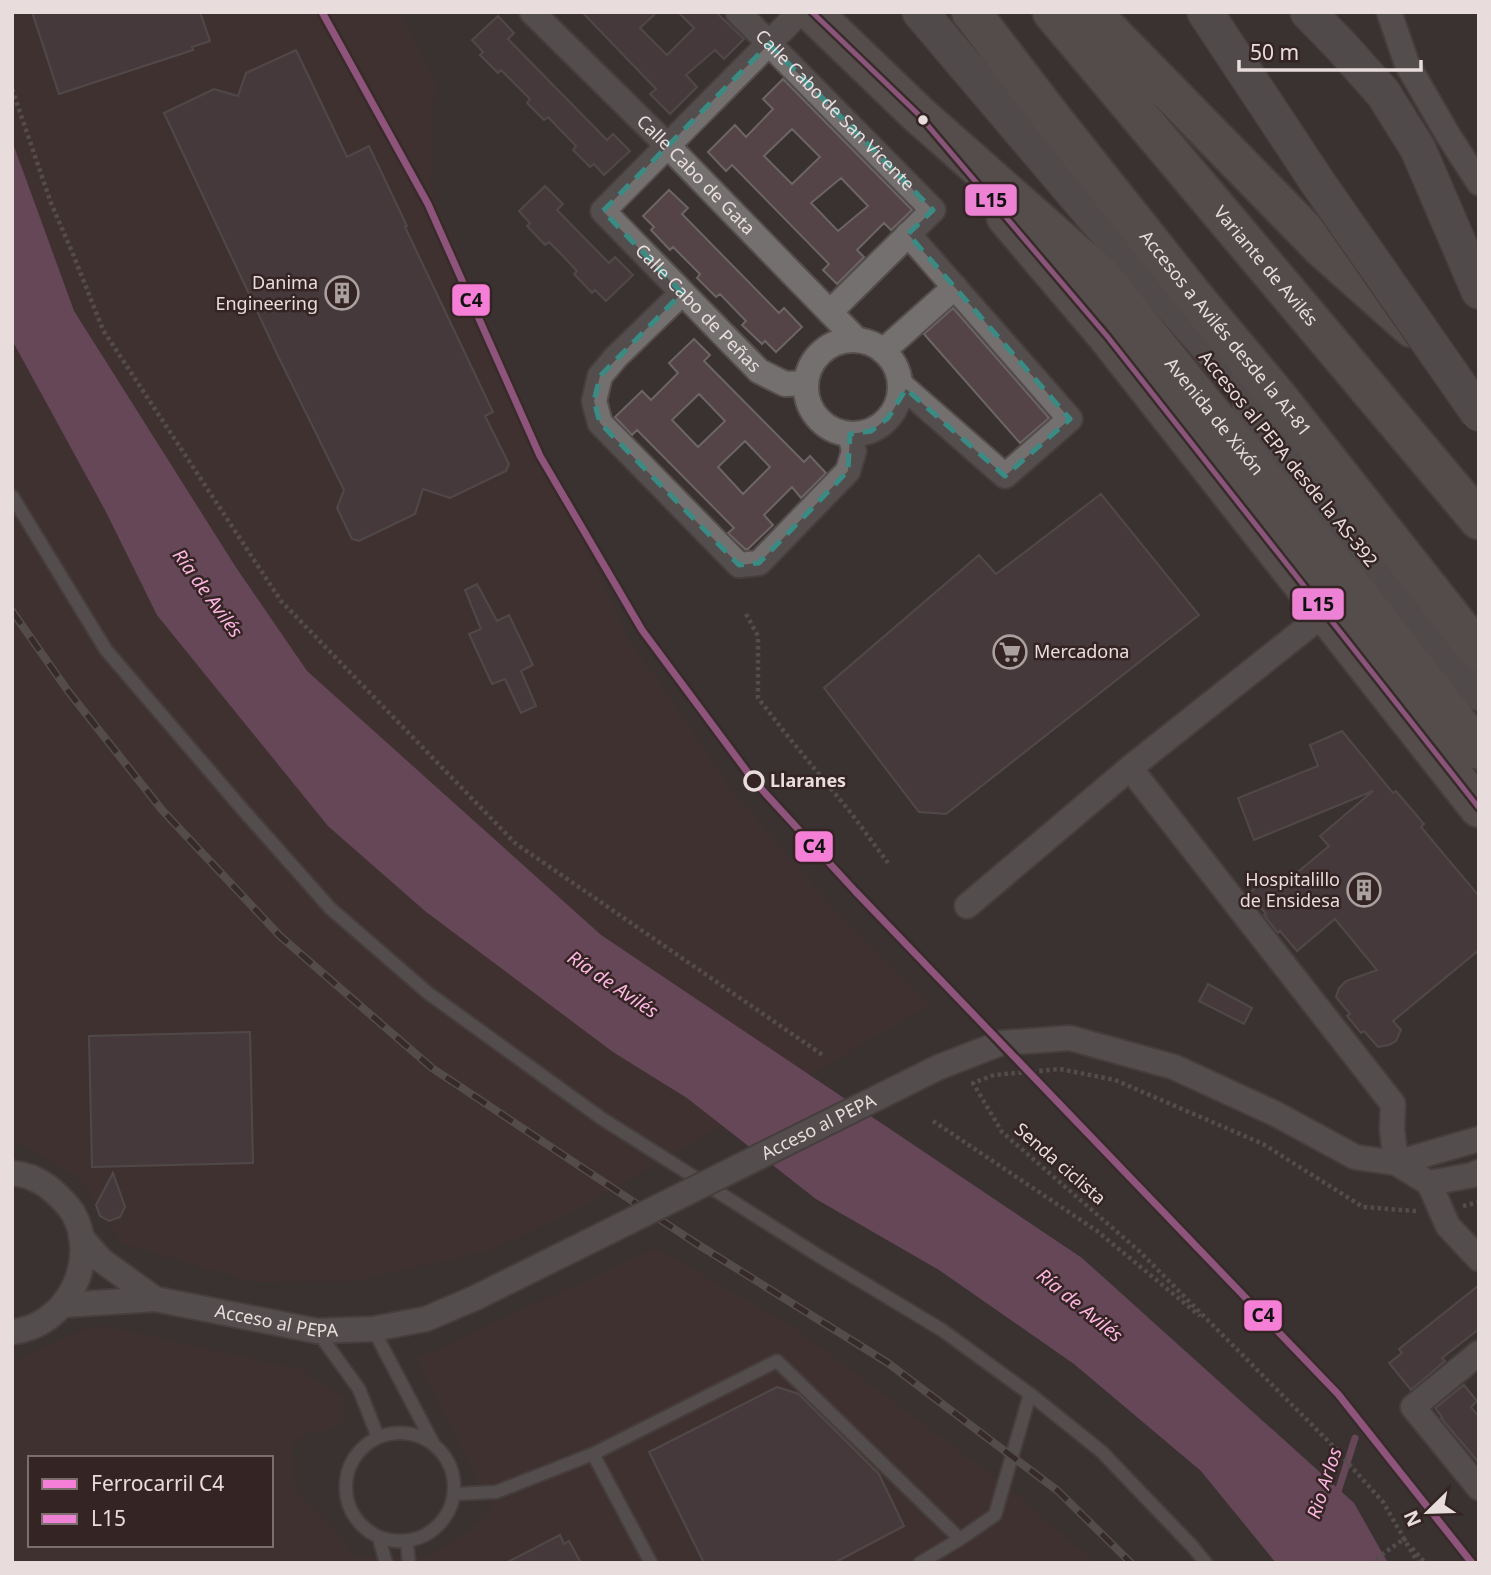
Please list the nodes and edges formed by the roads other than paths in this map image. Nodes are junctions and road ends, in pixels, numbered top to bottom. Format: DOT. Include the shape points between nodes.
graph roads {
  1 [pos="532,12"];
  2 [pos="738,12"];
  3 [pos="800,12"];
  4 [pos="813,12"];
  5 [pos="920,12"];
  6 [pos="971,12"];
  7 [pos="1052,12"];
  8 [pos="1091,12"];
  9 [pos="1205,12"];
  10 [pos="1308,12"];
  11 [pos="1389,12"];
  12 [pos="769,44"];
  13 [pos="918,114"];
  14 [pos="668,146"];
  15 [pos="1479,183"];
  16 [pos="1099,223"];
  17 [pos="908,234"];
  18 [pos="955,287"];
  19 [pos="1479,291"];
  20 [pos="682,292"];
  21 [pos="830,312"];
  22 [pos="856,339"];
  23 [pos="883,351"];
  24 [pos="806,383"];
  25 [pos="900,384"];
  26 [pos="1479,388"];
  27 [pos="1277,396"];
  28 [pos="1479,414"];
  29 [pos="850,434"];
  30 [pos="12,496"];
  31 [pos="1479,520"];
  32 [pos="1325,612"];
  33 [pos="1479,613"];
  34 [pos="1479,652"];
  35 [pos="1479,694"];
  36 [pos="1479,750"];
  37 [pos="1130,768"];
  38 [pos="1479,807"];
  39 [pos="967,906"];
  40 [pos="1479,1139"];
  41 [pos="1395,1163"];
  42 [pos="1479,1172"];
  43 [pos="12,1173"];
  44 [pos="1429,1183"];
  45 [pos="81,1237"];
  46 [pos="1479,1259"];
  47 [pos="155,1299"];
  48 [pos="64,1305"];
  49 [pos="373,1329"];
  50 [pos="317,1331"];
  51 [pos="12,1332"];
  52 [pos="1475,1365"];
  53 [pos="1030,1394"];
  54 [pos="378,1437"];
  55 [pos="433,1443"];
  56 [pos="593,1454"];
  57 [pos="1479,1488"];
  58 [pos="454,1494"];
  59 [pos="379,1538"];
  60 [pos="960,1539"];
  61 [pos="408,1542"];
  62 [pos="386,1563"];
  63 [pos="409,1563"];
  64 [pos="651,1563"];
  65 [pos="920,1563"];
  66 [pos="1206,1563"];
  1 -- 14 [label="street, Calle Cabo de Gata"];
  2 -- 12 [label="street, Calle Cabo de San Vicente"];
  3 -- 12 [label="street"];
  4 -- 13 [label="main road, Avenida de Xixón"];
  5 -- 16 [label="main road, Accesos al PEPA desde la AS-392"];
  6 -- 27 [label="highway, Accesos a Avilés desde la AI-81"];
  7 -- 31 [label="highway, Variante de Avilés"];
  8 -- 26 [label="highway" via="1322,248"];
  9 -- 28 [label="main road, bridge"];
  10 -- 19 [label="main road" via="1383,93 1418,149"];
  11 -- 15 [label="street" via="1407,64"];
  12 -- 14 [label="street"];
  12 -- 17 [label="street, Calle Cabo de San Vicente" via="933,210"];
  13 -- 32 [label="main road, Avenida de Xixón" via="1107,336"];
  13 -- 36 [label="main road, Avenida de Xixón" via="1101,275"];
  14 -- 20 [label="street, Calle Cabo de Peñas" via="603,211"];
  14 -- 21 [label="street, Calle Cabo de Gata"];
  16 -- 34 [label="main road, Accesos al PEPA desde la AS-392"];
  16 -- 35 [label="main road, Accesos al PEPA desde la AS-392"];
  17 -- 18 [label="street"];
  17 -- 21 [label="street"];
  18 -- 23 [label="street"];
  18 -- 25 [label="street" via="1070,419 1005,476"];
  20 -- 24 [label="street, Calle Cabo de Peñas" via="759,371 785,384"];
  20 -- 29 [label="street" via="615,357 600,376 594,401 600,423 739,565 759,563 848,471 854,451"];
  21 -- 22 [label="street, Calle Cabo de Gata"];
  22 -- 23 [label="street"];
  22 -- 24 [label="street" via="836,342 816,358"];
  23 -- 25 [label="street" via="897,370"];
  24 -- 29 [label="street" via="809,406 826,426"];
  25 -- 29 [label="street" via="888,418 871,431"];
  27 -- 33 [label="highway"];
  27 -- 34 [label="highway, Accesos a Avilés desde la AI-81"];
  30 -- 53 [label="lane" via="106,650 330,908 428,993 601,1118 942,1330"];
  32 -- 37 [label="street"];
  32 -- 38 [label="main road, Avenida de Xixón"];
  37 -- 39 [label="street"];
  37 -- 41 [label="street" via="1393,1104"];
  40 -- 41 [label="street"];
  41 -- 44 [label="street, Acceso al PEPA"];
  41 -- 49 [label="street, Acceso al PEPA, bridge" via="1355,1157 1174,1067 1070,1038 1001,1043 939,1067 475,1298 426,1319"];
  42 -- 44 [label="street"];
  43 -- 45 [label="street" via="40,1181 59,1195 73,1214"];
  44 -- 46 [label="street" via="1448,1226"];
  45 -- 47 [label="street" via="101,1260"];
  45 -- 48 [label="street" via="82,1261"];
  47 -- 48 [label="street"];
  47 -- 50 [label="street, Acceso al PEPA"];
  48 -- 51 [label="street" via="45,1321"];
  49 -- 50 [label="street, Acceso al PEPA"];
  49 -- 55 [label="lane"];
  50 -- 54 [label="lane" via="359,1389"];
  52 -- 57 [label="street" via="1413,1407"];
  53 -- 60 [label="lane" via="995,1515"];
  53 -- 66 [label="lane" via="1102,1452"];
  54 -- 55 [label="lane" via="416,1434"];
  54 -- 59 [label="lane" via="357,1454 345,1479 352,1514"];
  55 -- 58 [label="lane" via="450,1466"];
  56 -- 58 [label="lane" via="496,1492"];
  56 -- 60 [label="lane" via="777,1361"];
  56 -- 64 [label="lane"];
  58 -- 61 [label="lane" via="449,1512 437,1527"];
  59 -- 61 [label="lane"];
  59 -- 62 [label="lane"];
  60 -- 65 [label="lane"];
  61 -- 63 [label="lane"];
}
